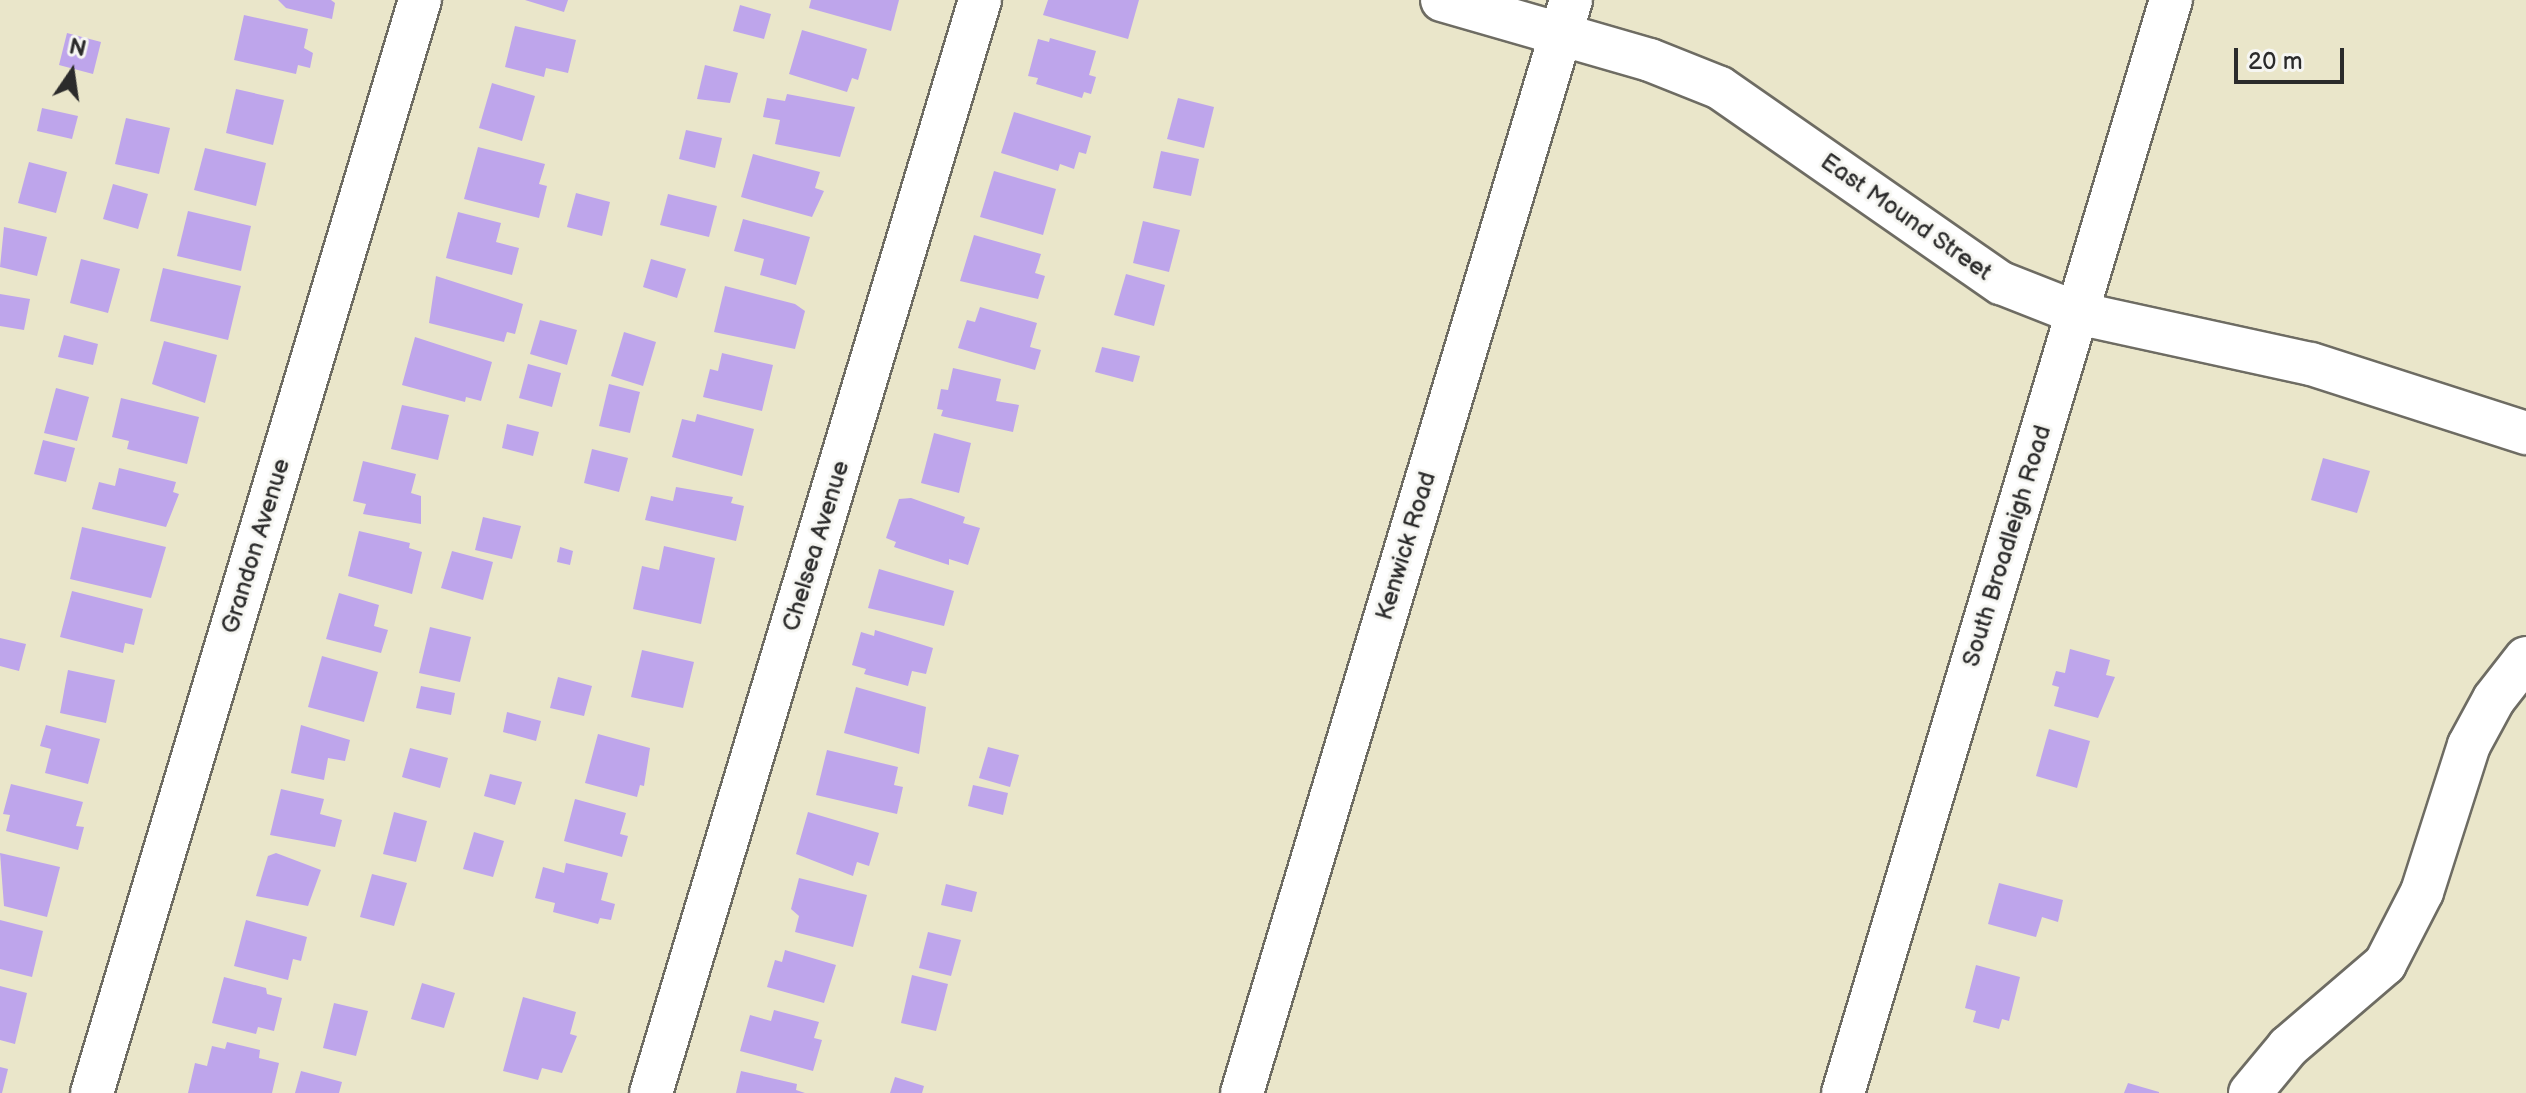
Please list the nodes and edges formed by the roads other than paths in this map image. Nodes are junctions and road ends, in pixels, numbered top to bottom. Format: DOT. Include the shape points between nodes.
graph roads {
  1 [pos="420,0"];
  2 [pos="980,0"];
  3 [pos="1442,0"];
  4 [pos="2171,0"];
  5 [pos="1566,16"];
  6 [pos="2077,313"];
  7 [pos="2526,433"];
  8 [pos="2526,658"];
  9 [pos="92,1093"];
  10 [pos="651,1093"];
  11 [pos="1242,1093"];
  12 [pos="1843,1093"];
  13 [pos="2250,1093"];
  1 -- 9 [label="street, Grandon Avenue"];
  2 -- 10 [label="street, Chelsea Avenue"];
  3 -- 5 [label="street, East Mound Street"];
  4 -- 6 [label="street, South Broadleigh Road"];
  5 -- 6 [label="street, East Mound Street" via="1720,88 2001,283"];
  5 -- 11 [label="street, Kenwick Road"];
  6 -- 7 [label="street, East Mound Street" via="2311,364"];
  6 -- 12 [label="street, South Broadleigh Road"];
  8 -- 13 [label="street" via="2494,699 2469,745 2422,892 2385,964 2288,1047"];
}
